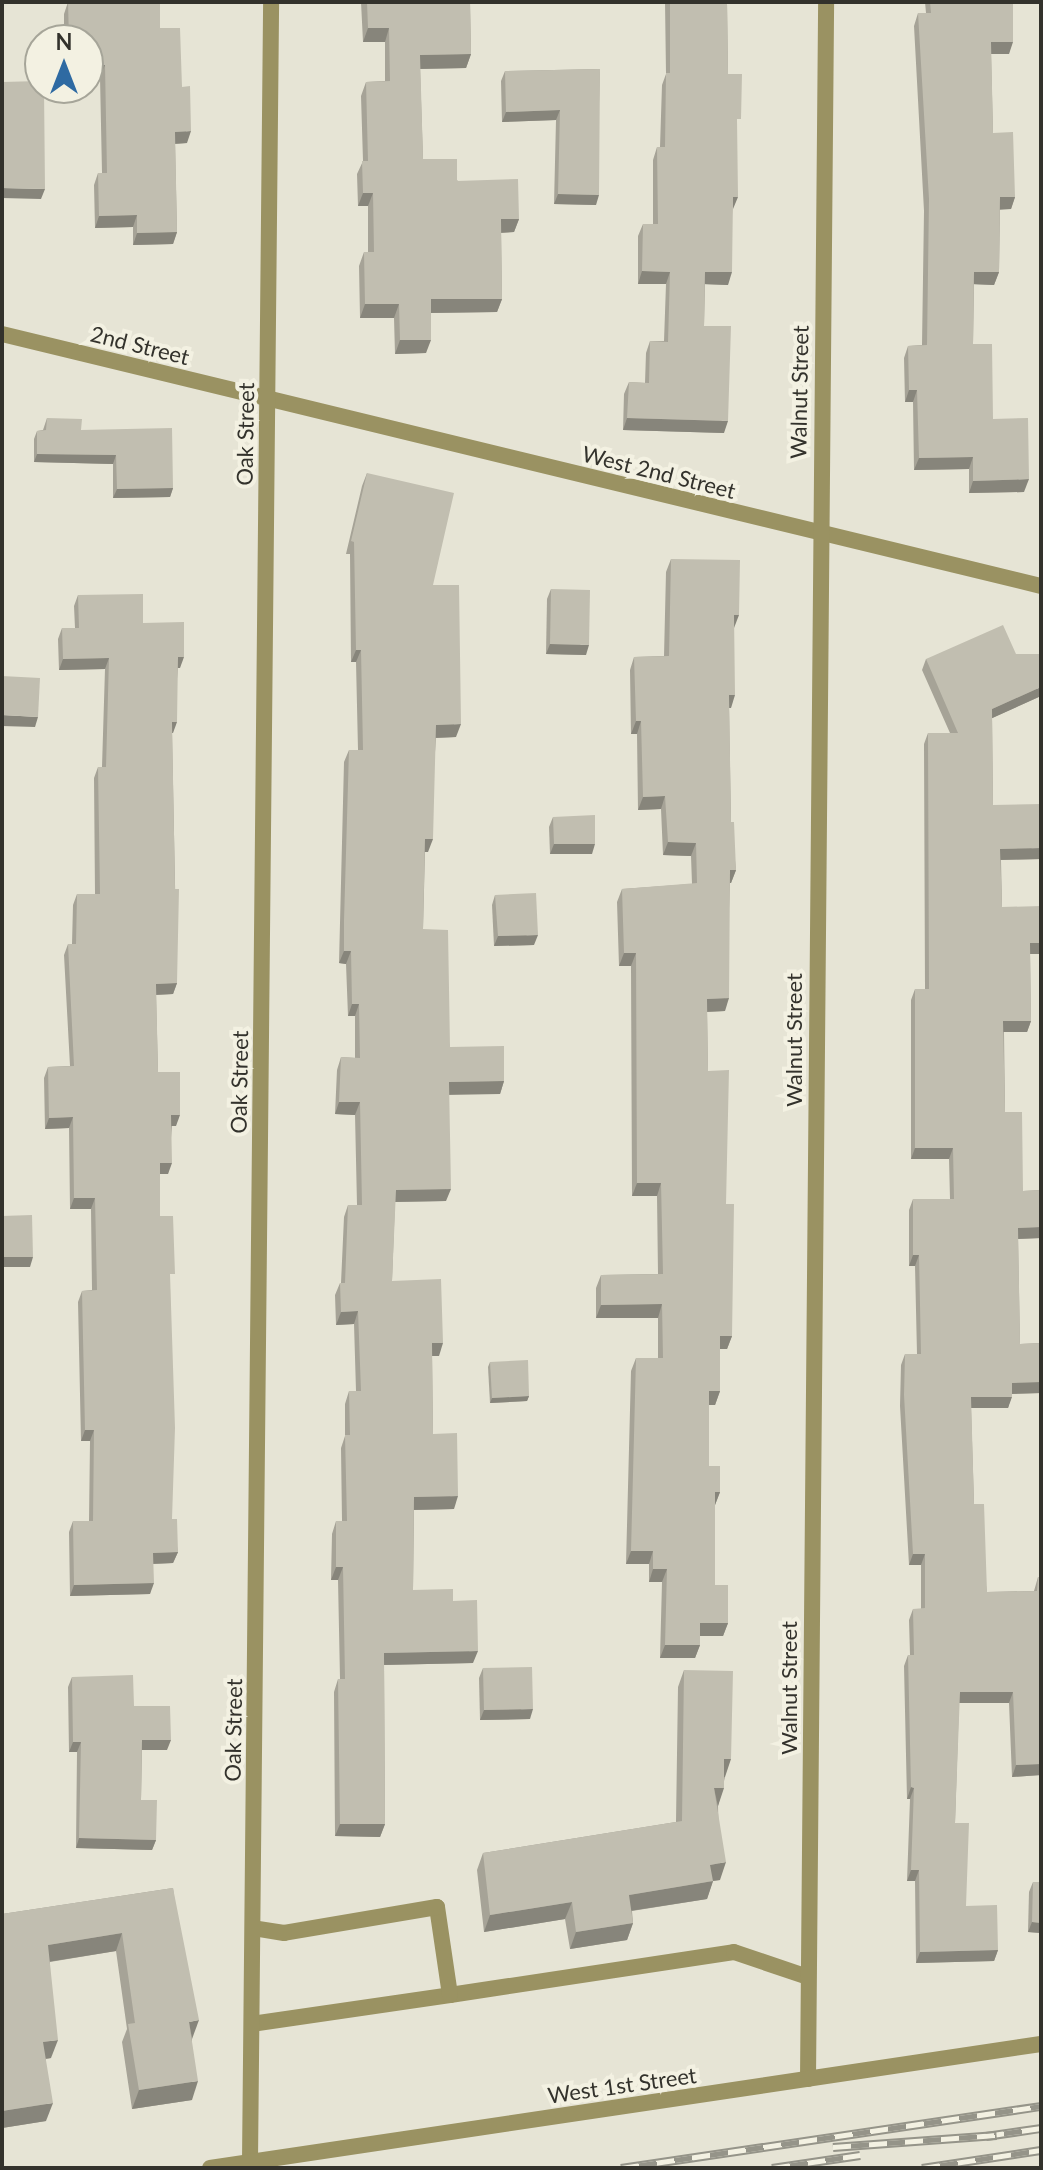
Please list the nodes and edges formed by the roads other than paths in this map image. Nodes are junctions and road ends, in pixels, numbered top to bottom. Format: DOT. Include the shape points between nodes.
graph roads {
  1 [pos="271,2"];
  2 [pos="826,2"];
  3 [pos="2,334"];
  4 [pos="268,399"];
  5 [pos="820,534"];
  6 [pos="1041,586"];
  7 [pos="253,1928"];
  8 [pos="808,1977"];
  9 [pos="450,1995"];
  10 [pos="252,2024"];
  11 [pos="1041,2044"];
  12 [pos="808,2079"];
  13 [pos="250,2162"];
  14 [pos="210,2168"];
  1 -- 4 [label="street, Oak Street"];
  2 -- 5 [label="street, Walnut Street"];
  3 -- 4 [label="street, 2nd Street"];
  4 -- 5 [label="street, West 2nd Street"];
  4 -- 7 [label="street, Oak Street"];
  5 -- 6 [label="street, West 2nd Street"];
  5 -- 8 [label="street, Walnut Street"];
  7 -- 9 [label="street" via="284,1933 437,1907"];
  7 -- 10 [label="street, Oak Street"];
  8 -- 9 [label="street" via="734,1952"];
  8 -- 12 [label="street, Walnut Street"];
  9 -- 10 [label="street"];
  10 -- 13 [label="street, Oak Street"];
  11 -- 12 [label="street, West 1st Street"];
  12 -- 13 [label="street, West 1st Street"];
  13 -- 14 [label="street, West 1st Street"];
}
